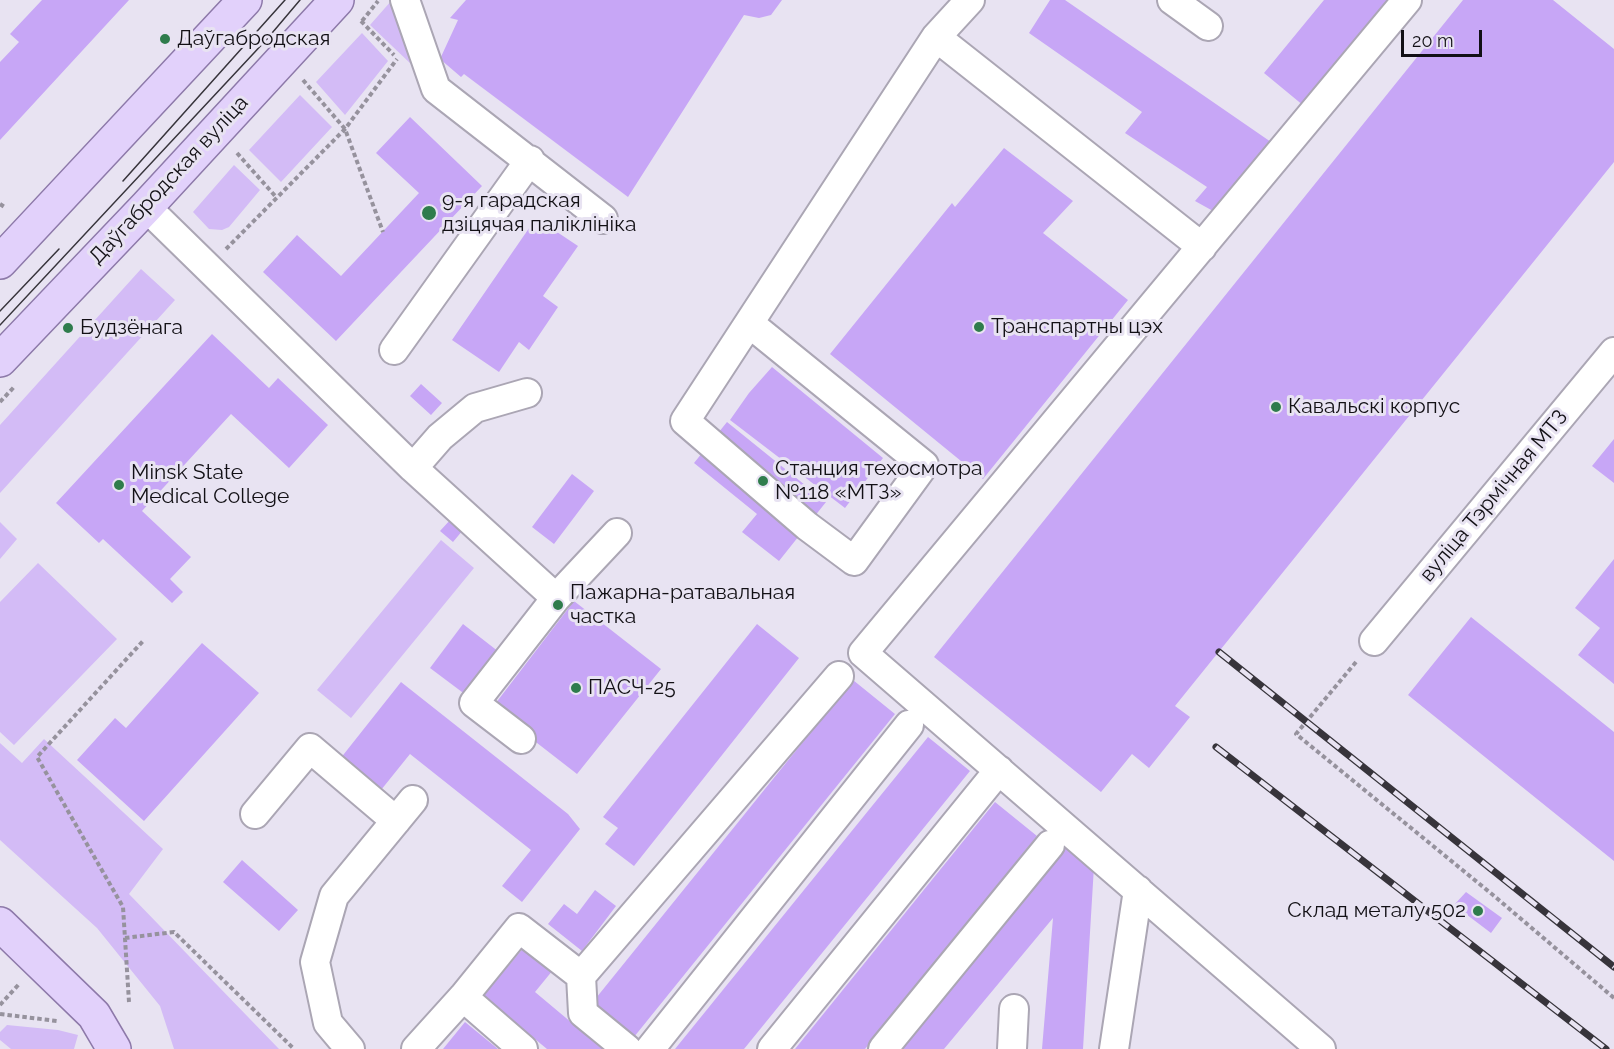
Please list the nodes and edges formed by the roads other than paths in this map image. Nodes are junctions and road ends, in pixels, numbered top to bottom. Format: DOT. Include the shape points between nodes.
graph roads {
  1 [pos="245,0"];
  2 [pos="405,0"];
  3 [pos="970,0"];
  4 [pos="1172,0"];
  5 [pos="1407,0"];
  6 [pos="349,10"];
  7 [pos="1208,26"];
  8 [pos="936,37"];
  9 [pos="530,160"];
  10 [pos="146,207"];
  11 [pos="603,219"];
  12 [pos="1202,247"];
  13 [pos="0,262"];
  14 [pos="749,323"];
  15 [pos="394,350"];
  16 [pos="1614,352"];
  17 [pos="0,360"];
  18 [pos="527,393"];
  19 [pos="413,468"];
  20 [pos="617,533"];
  21 [pos="556,598"];
  22 [pos="1374,641"];
  23 [pos="839,676"];
  24 [pos="909,725"];
  25 [pos="520,739"];
  26 [pos="999,770"];
  27 [pos="255,814"];
  28 [pos="1050,845"];
  29 [pos="1138,890"];
  30 [pos="0,924"];
  31 [pos="580,976"];
  32 [pos="463,998"];
  33 [pos="1014,1009"];
  34 [pos="78,1015"];
  35 [pos="93,1049"];
  36 [pos="114,1049"];
  37 [pos="350,1049"];
  38 [pos="416,1049"];
  39 [pos="523,1049"];
  40 [pos="627,1049"];
  41 [pos="650,1049"];
  42 [pos="772,1049"];
  43 [pos="883,1049"];
  44 [pos="1012,1049"];
  45 [pos="1114,1049"];
  46 [pos="1321,1049"];
  1 -- 13 [label="main road"];
  2 -- 9 [label="lane" via="436,89"];
  3 -- 8 [label="lane"];
  4 -- 7 [label="lane"];
  5 -- 12 [label="lane"];
  6 -- 10 [label="main road, Даўгабродская вуліца"];
  8 -- 12 [label="lane"];
  8 -- 14 [label="lane"];
  9 -- 11 [label="lane"];
  9 -- 15 [label="lane"];
  10 -- 17 [label="main road, Даўгабродская вуліца"];
  10 -- 19 [label="lane"];
  12 -- 26 [label="lane" via="863,653"];
  14 -- 14 [label="lane" via="685,421 807,526 854,561 924,465"];
  16 -- 22 [label="lane, вуліца Тэрмічная МТЗ"];
  18 -- 19 [label="lane" via="475,408 440,437"];
  19 -- 21 [label="lane"];
  20 -- 21 [label="lane"];
  21 -- 25 [label="lane" via="474,703"];
  23 -- 31 [label="lane"];
  24 -- 41 [label="lane"];
  26 -- 29 [label="lane"];
  26 -- 42 [label="lane"];
  27 -- 37 [label="lane" via="310,748 404,810 334,896 315,962 328,1023"];
  28 -- 43 [label="lane"];
  29 -- 45 [label="lane"];
  29 -- 46 [label="lane"];
  30 -- 34 [label="main road"];
  31 -- 32 [label="lane" via="519,928"];
  31 -- 40 [label="lane" via="583,1013"];
  32 -- 38 [label="lane"];
  32 -- 39 [label="lane"];
  33 -- 44 [label="lane"];
  34 -- 35 [label="main road" via="95,1040"];
  34 -- 36 [label="main road"];
}
